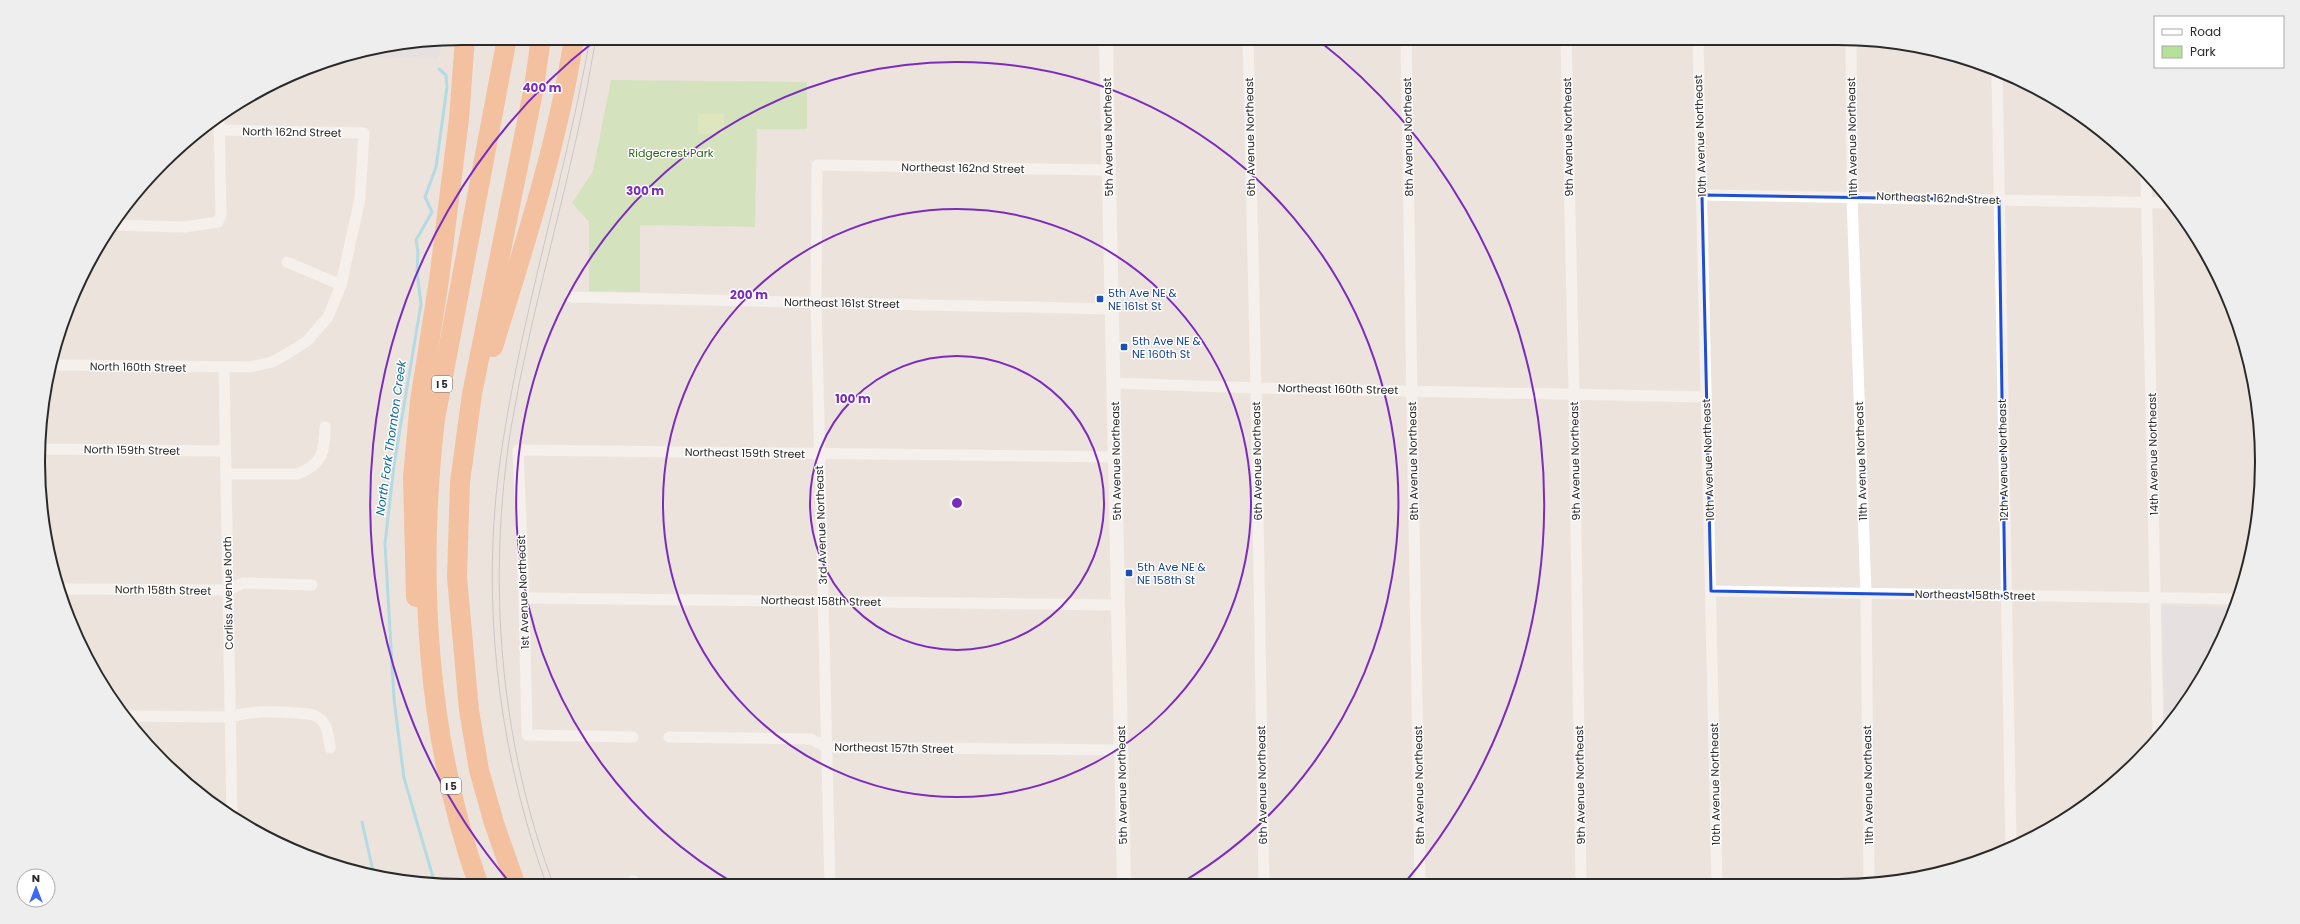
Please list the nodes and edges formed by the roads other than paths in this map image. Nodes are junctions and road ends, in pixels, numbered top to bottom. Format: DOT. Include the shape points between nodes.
graph roads {
  1 [pos="464,45"];
  2 [pos="505,45"];
  3 [pos="540,45"];
  4 [pos="573,45"];
  5 [pos="1106,45"];
  6 [pos="1248,45"];
  7 [pos="1406,45"];
  8 [pos="1566,45"];
  9 [pos="1698,45"];
  10 [pos="1851,45"];
  11 [pos="1997,77"];
  12 [pos="219,123"];
  13 [pos="220,130"];
  14 [pos="364,134"];
  15 [pos="818,165"];
  16 [pos="1109,170"];
  17 [pos="2146,181"];
  18 [pos="1702,195"];
  19 [pos="1852,196"];
  20 [pos="1999,200"];
  21 [pos="2147,201"];
  22 [pos="2164,202"];
  23 [pos="118,226"];
  24 [pos="288,262"];
  25 [pos="341,285"];
  26 [pos="571,297"];
  27 [pos="816,302"];
  28 [pos="1112,309"];
  29 [pos="57,365"];
  30 [pos="224,368"];
  31 [pos="1114,382"];
  32 [pos="1256,388"];
  33 [pos="1412,389"];
  34 [pos="1574,393"];
  35 [pos="1706,397"];
  36 [pos="325,427"];
  37 [pos="466,435"];
  38 [pos="45,449"];
  39 [pos="518,450"];
  40 [pos="226,451"];
  41 [pos="819,454"];
  42 [pos="1116,457"];
  43 [pos="226,474"];
  44 [pos="312,584"];
  45 [pos="65,589"];
  46 [pos="228,590"];
  47 [pos="1711,591"];
  48 [pos="1866,594"];
  49 [pos="2005,596"];
  50 [pos="524,598"];
  51 [pos="2157,598"];
  52 [pos="2232,599"];
  53 [pos="823,601"];
  54 [pos="1118,605"];
  55 [pos="433,684"];
  56 [pos="131,716"];
  57 [pos="230,717"];
  58 [pos="2158,730"];
  59 [pos="633,736"];
  60 [pos="669,737"];
  61 [pos="826,747"];
  62 [pos="330,748"];
  63 [pos="1121,750"];
  64 [pos="232,810"];
  65 [pos="2010,842"];
  66 [pos="1868,878"];
  67 [pos="477,879"];
  68 [pos="514,879"];
  69 [pos="830,879"];
  70 [pos="1124,879"];
  71 [pos="1264,879"];
  72 [pos="1420,879"];
  73 [pos="1581,879"];
  74 [pos="1717,879"];
  1 -- 55 [label="highway" via="459,119 439,280 420,401 413,477 413,566 420,654"];
  2 -- 55 [label="highway, I 5" via="435,419 428,481 428,595"];
  3 -- 37 [label="highway"];
  4 -- 37 [label="highway" via="532,222"];
  5 -- 16 [label="street, 5th Avenue Northeast"];
  6 -- 32 [label="street, 6th Avenue Northeast"];
  7 -- 33 [label="street, 8th Avenue Northeast"];
  8 -- 34 [label="street, 9th Avenue Northeast"];
  9 -- 18 [label="street, 10th Avenue Northeast"];
  10 -- 19 [label="street, 11th Avenue Northeast"];
  11 -- 20 [label="street, 12th Avenue Northeast"];
  12 -- 13 [label="street"];
  13 -- 14 [label="street, North 162nd Street"];
  13 -- 23 [label="street" via="218,222 184,227"];
  14 -- 25 [label="street, North 160th Street" via="360,198"];
  15 -- 16 [label="street, Northeast 162nd Street"];
  15 -- 27 [label="street, 3rd Avenue Northeast"];
  16 -- 28 [label="street, 5th Avenue Northeast"];
  17 -- 21 [label="street, 14th Avenue Northeast"];
  18 -- 19 [label="street, Northeast 162nd Street"];
  18 -- 35 [label="street, 10th Avenue Northeast"];
  19 -- 20 [label="street, Northeast 162nd Street"];
  19 -- 48 [label="street, 11th Avenue Northeast"];
  20 -- 21 [label="street, Northeast 162nd Street"];
  20 -- 49 [label="street, 12th Avenue Northeast"];
  21 -- 22 [label="street, Northeast 162nd Street"];
  21 -- 51 [label="street, 14th Avenue Northeast"];
  24 -- 25 [label="street"];
  25 -- 30 [label="street, North 160th Street" via="328,317 307,341 272,362 250,368"];
  26 -- 27 [label="street, Northeast 161st Street"];
  27 -- 28 [label="street, Northeast 161st Street"];
  27 -- 41 [label="street, 3rd Avenue Northeast"];
  28 -- 31 [label="street, 5th Avenue Northeast"];
  29 -- 30 [label="street, North 160th Street"];
  30 -- 40 [label="street, Corliss Avenue North"];
  31 -- 32 [label="street, Northeast 160th Street"];
  31 -- 42 [label="street, 5th Avenue Northeast"];
  32 -- 33 [label="street, Northeast 160th Street"];
  32 -- 71 [label="street, 6th Avenue Northeast"];
  33 -- 34 [label="street, Northeast 160th Street"];
  33 -- 72 [label="street, 8th Avenue Northeast"];
  34 -- 35 [label="street, Northeast 160th Street"];
  34 -- 73 [label="street, 9th Avenue Northeast"];
  35 -- 47 [label="street, 10th Avenue Northeast"];
  36 -- 43 [label="street" via="324,449 317,462 308,470 297,474"];
  37 -- 68 [label="highway" via="460,482 457,577 469,710 479,770"];
  38 -- 40 [label="street, North 159th Street"];
  39 -- 41 [label="street, Northeast 159th Street"];
  39 -- 50 [label="street, 1st Avenue Northeast"];
  40 -- 43 [label="street, Corliss Avenue North"];
  41 -- 42 [label="street, Northeast 159th Street"];
  41 -- 53 [label="street, 3rd Avenue Northeast"];
  42 -- 54 [label="street, 5th Avenue Northeast"];
  43 -- 46 [label="street, Corliss Avenue North"];
  44 -- 46 [label="street, North 158th Street" via="243,583"];
  45 -- 46 [label="street, North 158th Street"];
  46 -- 57 [label="street, Corliss Avenue North"];
  47 -- 48 [label="street, Northeast 158th Street"];
  47 -- 74 [label="street, 10th Avenue Northeast"];
  48 -- 49 [label="street, Northeast 158th Street"];
  48 -- 66 [label="street, 11th Avenue Northeast"];
  49 -- 51 [label="street, Northeast 158th Street"];
  49 -- 65 [label="street, 12th Avenue Northeast"];
  50 -- 53 [label="street, Northeast 158th Street"];
  50 -- 59 [label="street, 1st Avenue Northeast" via="527,735"];
  51 -- 52 [label="street, Northeast 158th Street"];
  51 -- 58 [label="street, 14th Avenue Northeast"];
  53 -- 54 [label="street, Northeast 158th Street"];
  53 -- 61 [label="street, 3rd Avenue Northeast"];
  54 -- 63 [label="street, 5th Avenue Northeast"];
  55 -- 67 [label="highway, I 5" via="450,784"];
  56 -- 57 [label="street"];
  57 -- 62 [label="street" via="247,712 316,715 327,726"];
  57 -- 64 [label="street, Corliss Avenue North"];
  60 -- 61 [label="street, Northeast 157th Street" via="811,739"];
  61 -- 63 [label="street, Northeast 157th Street"];
  61 -- 69 [label="street, 3rd Avenue Northeast"];
  63 -- 70 [label="street, 5th Avenue Northeast"];
}
